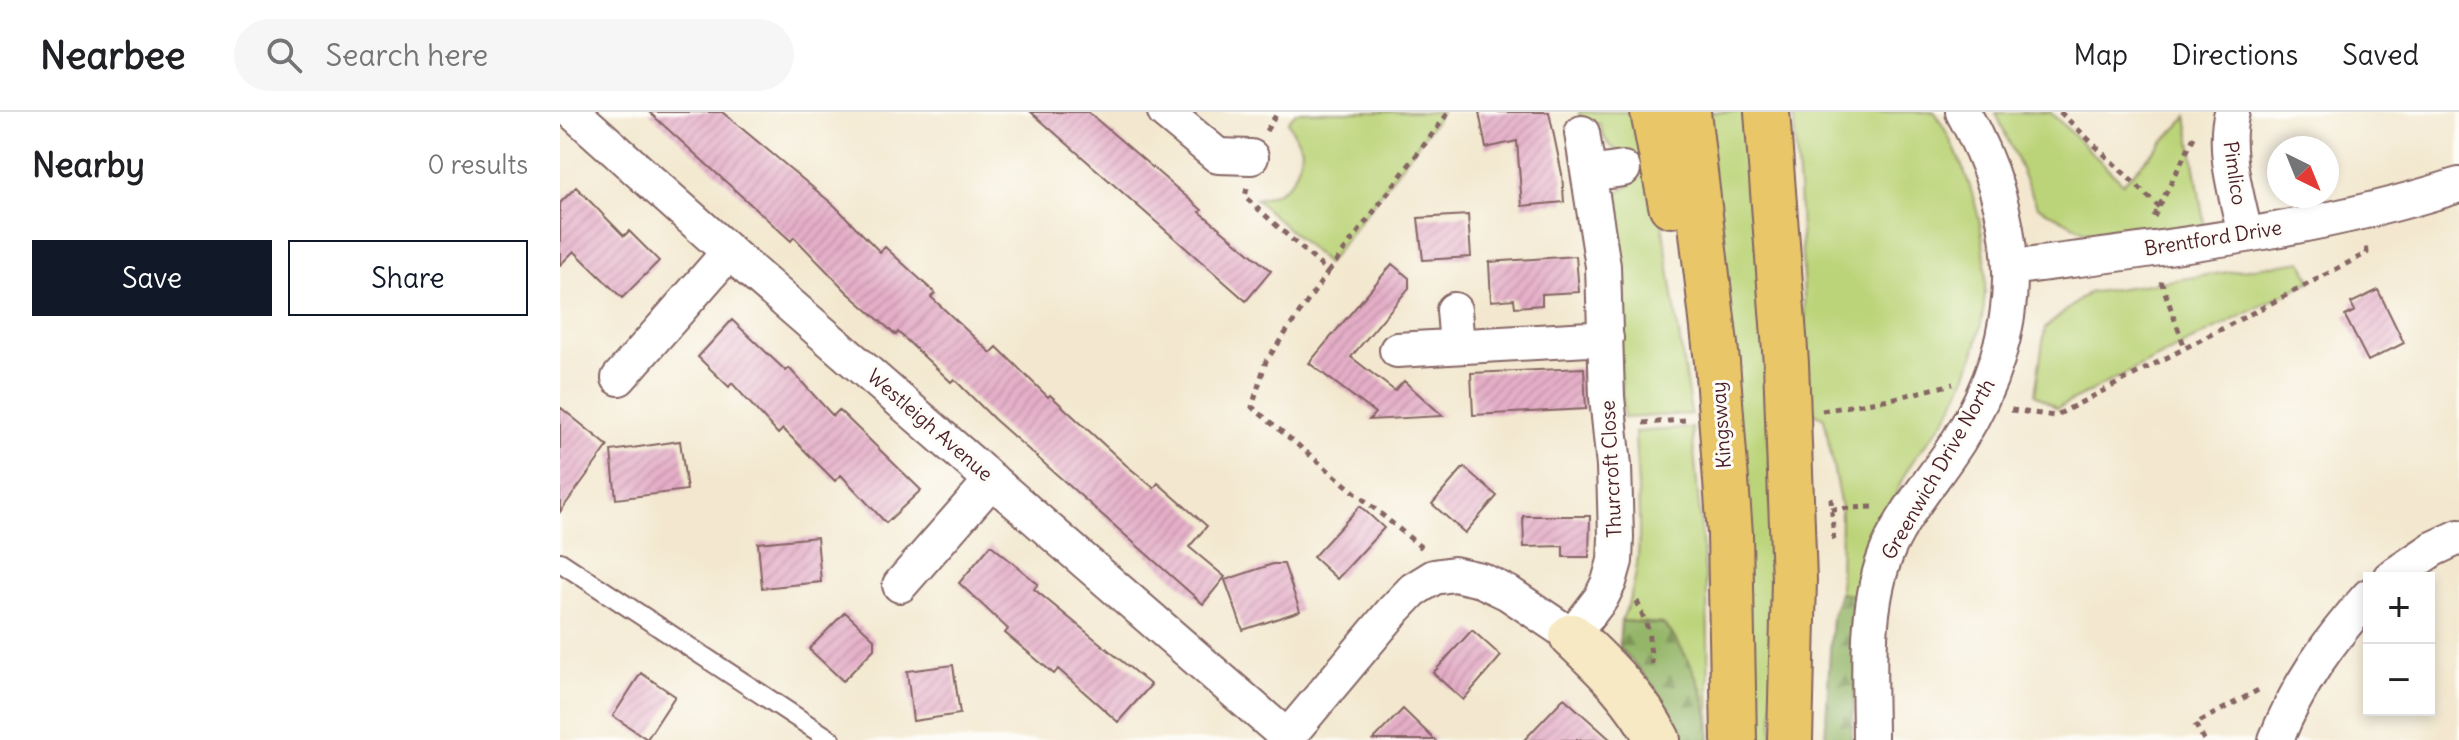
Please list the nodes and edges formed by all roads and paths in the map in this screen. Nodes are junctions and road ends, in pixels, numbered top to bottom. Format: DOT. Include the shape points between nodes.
graph roads {
  1 [pos="573,112"];
  2 [pos="1165,112"];
  3 [pos="1449,112"];
  4 [pos="1653,112"];
  5 [pos="1688,112"];
  6 [pos="1767,112"];
  7 [pos="1963,112"];
  8 [pos="2060,112"];
  9 [pos="2232,112"];
  10 [pos="1582,133"];
  11 [pos="2196,134"];
  12 [pos="1251,157"];
  13 [pos="1623,169"];
  14 [pos="1590,174"];
  15 [pos="2459,185"];
  16 [pos="2159,207"];
  17 [pos="2360,211"];
  18 [pos="2245,234"];
  19 [pos="2150,249"];
  20 [pos="729,252"];
  21 [pos="2010,268"];
  22 [pos="1328,272"];
  23 [pos="1454,310"];
  24 [pos="1606,338"];
  25 [pos="1457,346"];
  26 [pos="2185,348"];
  27 [pos="1397,350"];
  28 [pos="619,378"];
  29 [pos="1978,406"];
  30 [pos="992,480"];
  31 [pos="1914,504"];
  32 [pos="1792,511"];
  33 [pos="1730,534"];
  34 [pos="2459,537"];
  35 [pos="1615,561"];
  36 [pos="560,562"];
  37 [pos="2399,572"];
  38 [pos="1454,574"];
  39 [pos="900,585"];
  40 [pos="2363,603"];
  41 [pos="1572,636"];
  42 [pos="2316,659"];
  43 [pos="1653,670"];
  44 [pos="1286,738"];
  45 [pos="831,740"];
  46 [pos="1658,740"];
  47 [pos="1734,740"];
  48 [pos="1790,740"];
  49 [pos="1870,740"];
  50 [pos="2204,740"];
  51 [pos="2276,740"];
  1 -- 20 [label="street, Westleigh Avenue"];
  2 -- 12 [label="street" via="1218,156"];
  3 -- 22 [label="path"];
  4 -- 33 [label="highway"];
  5 -- 33 [label="highway, Kingsway" via="1717,362"];
  6 -- 32 [label="highway"];
  7 -- 21 [label="street, Greenwich Drive North" via="1996,182"];
  8 -- 16 [label="path"];
  9 -- 18 [label="street, Pimlico" via="2233,177"];
  10 -- 14 [label="street, Thurcroft Close"];
  11 -- 16 [label="path"];
  12 -- 22 [label="path" via="1245,197"];
  13 -- 14 [label="street"];
  14 -- 24 [label="street, Thurcroft Close" via="1603,266"];
  15 -- 17 [label="street, Brentford Drive"];
  16 -- 19 [label="path"];
  17 -- 18 [label="street, Brentford Drive"];
  17 -- 26 [label="path" via="2367,253"];
  18 -- 19 [label="street, Brentford Drive"];
  19 -- 21 [label="street, Brentford Drive"];
  19 -- 26 [label="path"];
  20 -- 28 [label="street"];
  20 -- 30 [label="street, Westleigh Avenue"];
  21 -- 29 [label="street, Greenwich Drive North" via="2005,328"];
  22 -- 38 [label="path" via="1266,361 1252,407"];
  23 -- 25 [label="street"];
  24 -- 25 [label="street"];
  24 -- 35 [label="street, Thurcroft Close"];
  25 -- 27 [label="street"];
  26 -- 29 [label="path" via="2055,416"];
  29 -- 31 [label="street, Greenwich Drive North"];
  30 -- 39 [label="street"];
  30 -- 44 [label="street, Westleigh Avenue"];
  31 -- 32 [label="path"];
  31 -- 49 [label="street, Greenwich Drive North" via="1890,546 1874,601"];
  32 -- 48 [label="highway"];
  33 -- 47 [label="highway, Kingsway"];
  34 -- 37 [label="street"];
  35 -- 41 [label="street, Thurcroft Close" via="1601,598"];
  35 -- 43 [label="path" via="1648,629"];
  36 -- 45 [label="lane"];
  38 -- 41 [label="street" via="1508,593"];
  38 -- 44 [label="street" via="1434,577 1413,590"];
  40 -- 42 [label="street"];
  41 -- 46 [label="street" via="1621,684"];
  42 -- 50 [label="path" via="2195,724"];
  42 -- 51 [label="street"];
}
